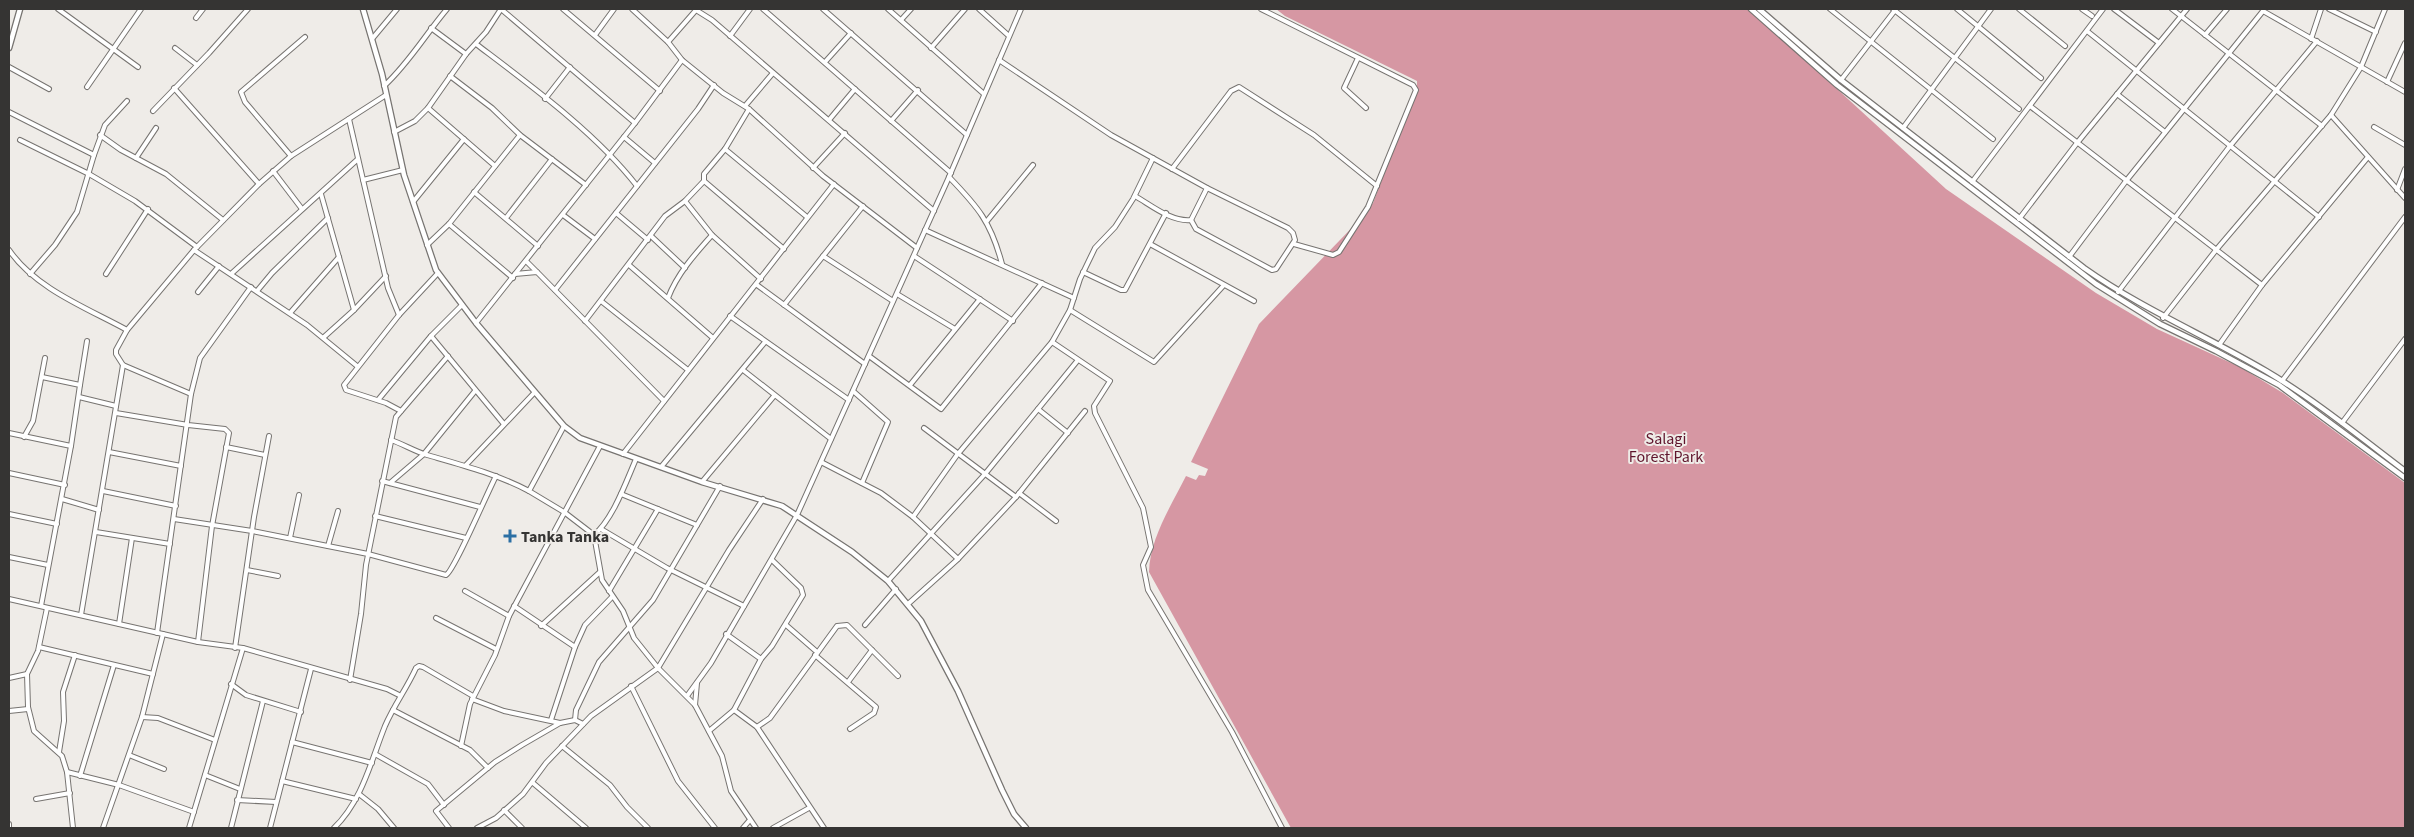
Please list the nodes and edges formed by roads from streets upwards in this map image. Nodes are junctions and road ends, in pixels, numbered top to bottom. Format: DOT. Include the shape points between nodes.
graph roads {
  1 [pos="20,9"];
  2 [pos="58,9"];
  3 [pos="141,9"];
  4 [pos="203,9"];
  5 [pos="247,9"];
  6 [pos="363,9"];
  7 [pos="397,9"];
  8 [pos="447,9"];
  9 [pos="501,9"];
  10 [pos="563,9"];
  11 [pos="614,9"];
  12 [pos="632,9"];
  13 [pos="644,9"];
  14 [pos="750,9"];
  15 [pos="763,9"];
  16 [pos="823,9"];
  17 [pos="888,9"];
  18 [pos="911,9"];
  19 [pos="965,9"];
  20 [pos="979,9"];
  21 [pos="1021,9"];
  22 [pos="1261,9"];
  23 [pos="1751,9"];
  24 [pos="1759,9"];
  25 [pos="1830,9"];
  26 [pos="1894,9"];
  27 [pos="1956,9"];
  28 [pos="1991,9"];
  29 [pos="2018,9"];
  30 [pos="2082,9"];
  31 [pos="2103,9"];
  32 [pos="2114,9"];
  33 [pos="2172,9"];
  34 [pos="2187,9"];
  35 [pos="2227,9"];
  36 [pos="2321,9"];
  37 [pos="2329,9"];
  38 [pos="2385,9"];
  39 [pos="697,10"];
  40 [pos="2261,10"];
  41 [pos="640,14"];
  42 [pos="2092,16"];
  43 [pos="2181,16"];
  44 [pos="196,18"];
  45 [pos="900,20"];
  46 [pos="1978,25"];
  47 [pos="431,28"];
  48 [pos="2087,31"];
  49 [pos="851,32"];
  50 [pos="2376,32"];
  51 [pos="595,35"];
  52 [pos="2205,35"];
  53 [pos="730,36"];
  54 [pos="1009,36"];
  55 [pos="305,37"];
  56 [pos="372,38"];
  57 [pos="2311,39"];
  58 [pos="668,42"];
  59 [pos="1871,42"];
  60 [pos="2317,42"];
  61 [pos="2159,43"];
  62 [pos="2405,43"];
  63 [pos="476,44"];
  64 [pos="2065,46"];
  65 [pos="9,48"];
  66 [pos="175,48"];
  67 [pos="931,48"];
  68 [pos="114,49"];
  69 [pos="466,54"];
  70 [pos="2228,54"];
  71 [pos="1955,57"];
  72 [pos="1358,58"];
  73 [pos="682,60"];
  74 [pos="999,60"];
  75 [pos="825,62"];
  76 [pos="197,65"];
  77 [pos="9,67"];
  78 [pos="138,67"];
  79 [pos="570,67"];
  80 [pos="2361,67"];
  81 [pos="2137,70"];
  82 [pos="773,73"];
  83 [pos="450,76"];
  84 [pos="2041,78"];
  85 [pos="1841,80"];
  86 [pos="2387,82"];
  87 [pos="714,85"];
  88 [pos="384,86"];
  89 [pos="86,87"];
  90 [pos="174,88"];
  91 [pos="1930,88"];
  92 [pos="49,89"];
  93 [pos="855,89"];
  94 [pos="918,90"];
  95 [pos="660,91"];
  96 [pos="2277,91"];
  97 [pos="2405,92"];
  98 [pos="984,94"];
  99 [pos="2117,94"];
  100 [pos="386,95"];
  101 [pos="545,99"];
  102 [pos="127,101"];
  103 [pos="2030,106"];
  104 [pos="428,108"];
  105 [pos="747,108"];
  106 [pos="1366,108"];
  107 [pos="2184,108"];
  108 [pos="2019,109"];
  109 [pos="153,111"];
  110 [pos="9,112"];
  111 [pos="2331,115"];
  112 [pos="349,119"];
  113 [pos="829,120"];
  114 [pos="891,120"];
  115 [pos="636,123"];
  116 [pos="2322,126"];
  117 [pos="2374,127"];
  118 [pos="156,128"];
  119 [pos="1903,128"];
  120 [pos="394,132"];
  121 [pos="844,132"];
  122 [pos="2165,132"];
  123 [pos="100,135"];
  124 [pos="520,135"];
  125 [pos="967,135"];
  126 [pos="624,138"];
  127 [pos="464,139"];
  128 [pos="1993,139"];
  129 [pos="20,140"];
  130 [pos="2077,143"];
  131 [pos="2230,146"];
  132 [pos="2405,146"];
  133 [pos="725,149"];
  134 [pos="611,154"];
  135 [pos="94,155"];
  136 [pos="290,156"];
  137 [pos="2368,157"];
  138 [pos="136,158"];
  139 [pos="1153,158"];
  140 [pos="552,159"];
  141 [pos="358,160"];
  142 [pos="655,163"];
  143 [pos="1033,165"];
  144 [pos="495,166"];
  145 [pos="813,168"];
  146 [pos="1172,169"];
  147 [pos="402,170"];
  148 [pos="2405,170"];
  149 [pos="273,171"];
  150 [pos="89,174"];
  151 [pos="950,175"];
  152 [pos="363,180"];
  153 [pos="2126,180"];
  154 [pos="704,181"];
  155 [pos="2275,181"];
  156 [pos="1972,182"];
  157 [pos="259,184"];
  158 [pos="834,184"];
  159 [pos="586,185"];
  160 [pos="637,186"];
  161 [pos="1377,186"];
  162 [pos="1207,188"];
  163 [pos="2398,190"];
  164 [pos="474,192"];
  165 [pos="321,194"];
  166 [pos="1135,196"];
  167 [pos="2405,198"];
  168 [pos="685,201"];
  169 [pos="413,202"];
  170 [pos="863,206"];
  171 [pos="148,209"];
  172 [pos="302,209"];
  173 [pos="934,211"];
  174 [pos="616,213"];
  175 [pos="1166,213"];
  176 [pos="563,215"];
  177 [pos="2319,217"];
  178 [pos="2405,217"];
  179 [pos="328,218"];
  180 [pos="506,218"];
  181 [pos="807,218"];
  182 [pos="2174,218"];
  183 [pos="2020,219"];
  184 [pos="223,220"];
  185 [pos="1191,220"];
  186 [pos="987,221"];
  187 [pos="449,224"];
  188 [pos="925,230"];
  189 [pos="712,235"];
  190 [pos="650,238"];
  191 [pos="595,240"];
  192 [pos="1150,244"];
  193 [pos="1294,244"];
  194 [pos="428,245"];
  195 [pos="538,246"];
  196 [pos="197,247"];
  197 [pos="917,248"];
  198 [pos="784,249"];
  199 [pos="9,250"];
  200 [pos="194,250"];
  201 [pos="2216,250"];
  202 [pos="823,256"];
  203 [pos="914,256"];
  204 [pos="338,257"];
  205 [pos="2069,257"];
  206 [pos="526,260"];
  207 [pos="1002,264"];
  208 [pos="629,265"];
  209 [pos="218,266"];
  210 [pos="685,268"];
  211 [pos="537,272"];
  212 [pos="1083,272"];
  213 [pos="438,273"];
  214 [pos="30,274"];
  215 [pos="106,274"];
  216 [pos="231,274"];
  217 [pos="386,276"];
  218 [pos="514,276"];
  219 [pos="761,279"];
  220 [pos="1042,283"];
  221 [pos="756,285"];
  222 [pos="1224,285"];
  223 [pos="2262,285"];
  224 [pos="251,287"];
  225 [pos="555,290"];
  226 [pos="257,291"];
  227 [pos="198,292"];
  228 [pos="2118,292"];
  229 [pos="896,294"];
  230 [pos="668,298"];
  231 [pos="1074,298"];
  232 [pos="980,299"];
  233 [pos="601,301"];
  234 [pos="893,301"];
  235 [pos="1254,301"];
  236 [pos="462,306"];
  237 [pos="784,306"];
  238 [pos="354,310"];
  239 [pos="1070,310"];
  240 [pos="290,313"];
  241 [pos="399,315"];
  242 [pos="730,316"];
  243 [pos="2163,318"];
  244 [pos="585,321"];
  245 [pos="1013,321"];
  246 [pos="476,323"];
  247 [pos="955,329"];
  248 [pos="127,330"];
  249 [pos="431,336"];
  250 [pos="324,337"];
  251 [pos="713,338"];
  252 [pos="2405,339"];
  253 [pos="88,340"];
  254 [pos="765,342"];
  255 [pos="1052,342"];
  256 [pos="2219,346"];
  257 [pos="448,356"];
  258 [pos="869,356"];
  259 [pos="46,358"];
  260 [pos="1078,360"];
  261 [pos="865,364"];
  262 [pos="123,365"];
  263 [pos="357,366"];
  264 [pos="688,370"];
  265 [pos="743,370"];
  266 [pos="42,377"];
  267 [pos="2282,381"];
  268 [pos="80,384"];
  269 [pos="910,385"];
  270 [pos="475,391"];
  271 [pos="853,391"];
  272 [pos="534,393"];
  273 [pos="191,394"];
  274 [pos="774,396"];
  275 [pos="79,397"];
  276 [pos="378,400"];
  277 [pos="849,400"];
  278 [pos="664,401"];
  279 [pos="116,406"];
  280 [pos="1038,408"];
  281 [pos="401,411"];
  282 [pos="1085,411"];
  283 [pos="116,413"];
  284 [pos="2342,423"];
  285 [pos="503,424"];
  286 [pos="188,425"];
  287 [pos="564,426"];
  288 [pos="924,428"];
  289 [pos="1068,433"];
  290 [pos="9,434"];
  291 [pos="24,436"];
  292 [pos="269,436"];
  293 [pos="831,439"];
  294 [pos="391,440"];
  295 [pos="71,446"];
  296 [pos="600,446"];
  297 [pos="226,447"];
  298 [pos="109,452"];
  299 [pos="424,454"];
  300 [pos="622,454"];
  301 [pos="958,454"];
  302 [pos="266,455"];
  303 [pos="636,459"];
  304 [pos="821,462"];
  305 [pos="466,465"];
  306 [pos="182,466"];
  307 [pos="662,468"];
  308 [pos="2405,471"];
  309 [pos="9,473"];
  310 [pos="985,474"];
  311 [pos="496,476"];
  312 [pos="2405,478"];
  313 [pos="382,481"];
  314 [pos="702,482"];
  315 [pos="390,483"];
  316 [pos="862,483"];
  317 [pos="65,485"];
  318 [pos="720,486"];
  319 [pos="103,491"];
  320 [pos="529,491"];
  321 [pos="299,494"];
  322 [pos="621,494"];
  323 [pos="1017,495"];
  324 [pos="763,499"];
  325 [pos="62,500"];
  326 [pos="176,506"];
  327 [pos="480,506"];
  328 [pos="658,509"];
  329 [pos="99,510"];
  330 [pos="338,511"];
  331 [pos="564,512"];
  332 [pos="9,514"];
  333 [pos="797,515"];
  334 [pos="375,516"];
  335 [pos="913,516"];
  336 [pos="174,519"];
  337 [pos="1056,521"];
  338 [pos="56,524"];
  339 [pos="698,525"];
  340 [pos="212,526"];
  341 [pos="601,529"];
  342 [pos="252,531"];
  343 [pos="96,532"];
  344 [pos="931,534"];
  345 [pos="594,535"];
  346 [pos="132,538"];
  347 [pos="290,538"];
  348 [pos="466,538"];
  349 [pos="170,544"];
  350 [pos="328,546"];
  351 [pos="634,548"];
  352 [pos="368,554"];
  353 [pos="9,557"];
  354 [pos="958,559"];
  355 [pos="772,560"];
  356 [pos="48,565"];
  357 [pos="247,570"];
  358 [pos="672,570"];
  359 [pos="600,572"];
  360 [pos="278,576"];
  361 [pos="888,581"];
  362 [pos="706,588"];
  363 [pos="896,589"];
  364 [pos="465,591"];
  365 [pos="609,591"];
  366 [pos="612,596"];
  367 [pos="9,599"];
  368 [pos="908,604"];
  369 [pos="41,606"];
  370 [pos="514,606"];
  371 [pos="744,606"];
  372 [pos="48,608"];
  373 [pos="81,616"];
  374 [pos="509,616"];
  375 [pos="436,618"];
  376 [pos="119,624"];
  377 [pos="786,624"];
  378 [pos="865,624"];
  379 [pos="629,625"];
  380 [pos="541,626"];
  381 [pos="157,633"];
  382 [pos="163,634"];
  383 [pos="726,634"];
  384 [pos="198,642"];
  385 [pos="39,647"];
  386 [pos="575,647"];
  387 [pos="235,648"];
  388 [pos="243,648"];
  389 [pos="496,649"];
  390 [pos="872,650"];
  391 [pos="816,653"];
  392 [pos="75,655"];
  393 [pos="761,659"];
  394 [pos="114,665"];
  395 [pos="658,668"];
  396 [pos="311,669"];
  397 [pos="27,674"];
  398 [pos="152,674"];
  399 [pos="898,676"];
  400 [pos="9,678"];
  401 [pos="350,680"];
  402 [pos="698,682"];
  403 [pos="848,682"];
  404 [pos="231,684"];
  405 [pos="630,686"];
  406 [pos="399,695"];
  407 [pos="688,696"];
  408 [pos="473,698"];
  409 [pos="263,701"];
  410 [pos="695,706"];
  411 [pos="28,709"];
  412 [pos="393,710"];
  413 [pos="734,710"];
  414 [pos="9,711"];
  415 [pos="301,712"];
  416 [pos="142,717"];
  417 [pos="551,720"];
  418 [pos="575,720"];
  419 [pos="560,723"];
  420 [pos="583,724"];
  421 [pos="757,727"];
  422 [pos="850,729"];
  423 [pos="709,731"];
  424 [pos="215,740"];
  425 [pos="292,742"];
  426 [pos="461,746"];
  427 [pos="562,746"];
  428 [pos="60,752"];
  429 [pos="375,754"];
  430 [pos="129,755"];
  431 [pos="372,763"];
  432 [pos="488,768"];
  433 [pos="164,769"];
  434 [pos="66,772"];
  435 [pos="205,775"];
  436 [pos="80,776"];
  437 [pos="282,781"];
  438 [pos="533,783"];
  439 [pos="119,785"];
  440 [pos="240,789"];
  441 [pos="70,794"];
  442 [pos="359,794"];
  443 [pos="36,799"];
  444 [pos="356,799"];
  445 [pos="237,800"];
  446 [pos="276,802"];
  447 [pos="444,805"];
  448 [pos="809,808"];
  449 [pos="504,810"];
  450 [pos="194,812"];
  451 [pos="750,821"];
  452 [pos="9,824"];
  453 [pos="9,828"];
  454 [pos="73,828"];
  455 [pos="104,828"];
  456 [pos="189,828"];
  457 [pos="231,828"];
  458 [pos="270,828"];
  459 [pos="334,828"];
  460 [pos="394,828"];
  461 [pos="449,828"];
  462 [pos="477,828"];
  463 [pos="522,828"];
  464 [pos="586,828"];
  465 [pos="648,828"];
  466 [pos="714,828"];
  467 [pos="742,828"];
  468 [pos="756,828"];
  469 [pos="773,828"];
  470 [pos="824,828"];
  471 [pos="1026,828"];
  472 [pos="1282,828"];
  1 -- 65 [label="street"];
  2 -- 68 [label="street"];
  3 -- 68 [label="street"];
  4 -- 44 [label="street"];
  5 -- 76 [label="street"];
  6 -- 56 [label="street"];
  7 -- 56 [label="street"];
  8 -- 47 [label="street"];
  9 -- 63 [label="street"];
  9 -- 79 [label="street"];
  10 -- 51 [label="street"];
  11 -- 51 [label="street"];
  12 -- 41 [label="street"];
  13 -- 41 [label="street"];
  14 -- 53 [label="street"];
  15 -- 75 [label="street"];
  16 -- 49 [label="street"];
  17 -- 45 [label="street"];
  18 -- 45 [label="street"];
  19 -- 67 [label="street"];
  20 -- 54 [label="street"];
  21 -- 54 [label="street"];
  22 -- 72 [label="street"];
  23 -- 312 [label="street" via="1837,86 2096,284 2160,324 2300,398"];
  24 -- 85 [label="street"];
  25 -- 59 [label="street"];
  26 -- 59 [label="street"];
  26 -- 71 [label="street"];
  27 -- 46 [label="street"];
  28 -- 46 [label="street"];
  29 -- 64 [label="street"];
  30 -- 42 [label="street"];
  31 -- 48 [label="street"];
  32 -- 61 [label="street"];
  33 -- 43 [label="street"];
  34 -- 43 [label="street"];
  35 -- 52 [label="street"];
  36 -- 57 [label="street"];
  37 -- 50 [label="street"];
  38 -- 50 [label="street"];
  39 -- 53 [label="street"];
  39 -- 58 [label="street"];
  40 -- 57 [label="street"];
  40 -- 70 [label="street"];
  41 -- 58 [label="street"];
  43 -- 52 [label="street"];
  43 -- 61 [label="street"];
  45 -- 67 [label="street"];
  46 -- 71 [label="street"];
  46 -- 84 [label="street"];
  47 -- 69 [label="street"];
  47 -- 88 [label="street" via="405,66"];
  48 -- 81 [label="street"];
  48 -- 103 [label="street"];
  49 -- 75 [label="street"];
  49 -- 94 [label="street"];
  50 -- 80 [label="street"];
  51 -- 95 [label="street"];
  52 -- 70 [label="street"];
  53 -- 82 [label="street"];
  54 -- 74 [label="street"];
  55 -- 136 [label="street" via="241,92 245,102"];
  56 -- 88 [label="street"];
  57 -- 60 [label="street"];
  58 -- 73 [label="street"];
  59 -- 85 [label="street"];
  59 -- 91 [label="street"];
  60 -- 80 [label="street"];
  60 -- 96 [label="street"];
  61 -- 81 [label="street"];
  62 -- 86 [label="street"];
  63 -- 69 [label="street"];
  63 -- 101 [label="street"];
  66 -- 76 [label="street"];
  67 -- 98 [label="street"];
  68 -- 78 [label="street"];
  68 -- 89 [label="street"];
  69 -- 83 [label="street"];
  70 -- 96 [label="street"];
  70 -- 107 [label="street"];
  71 -- 91 [label="street"];
  71 -- 108 [label="street"];
  72 -- 106 [label="street" via="1344,88"];
  72 -- 161 [label="street" via="1413,85 1416,90"];
  73 -- 87 [label="street"];
  73 -- 95 [label="street"];
  74 -- 98 [label="street"];
  74 -- 139 [label="street" via="1094,125"];
  75 -- 93 [label="street"];
  76 -- 90 [label="street"];
  77 -- 92 [label="street"];
  79 -- 101 [label="street"];
  79 -- 115 [label="street"];
  80 -- 86 [label="street"];
  80 -- 111 [label="street"];
  81 -- 99 [label="street"];
  81 -- 107 [label="street"];
  82 -- 105 [label="street"];
  82 -- 113 [label="street"];
  83 -- 104 [label="street"];
  83 -- 124 [label="street" via="492,108"];
  85 -- 119 [label="street"];
  86 -- 97 [label="street"];
  87 -- 105 [label="street"];
  87 -- 142 [label="street"];
  88 -- 100 [label="street"];
  90 -- 109 [label="street"];
  90 -- 157 [label="street"];
  91 -- 119 [label="street"];
  91 -- 128 [label="street"];
  93 -- 113 [label="street"];
  93 -- 114 [label="street"];
  94 -- 114 [label="street"];
  94 -- 125 [label="street"];
  95 -- 115 [label="street"];
  96 -- 116 [label="street"];
  96 -- 131 [label="street"];
  98 -- 125 [label="street"];
  99 -- 122 [label="street"];
  99 -- 130 [label="street"];
  100 -- 112 [label="street"];
  100 -- 120 [label="street"];
  101 -- 134 [label="street"];
  102 -- 123 [label="street"];
  103 -- 130 [label="street"];
  103 -- 156 [label="street"];
  104 -- 120 [label="street" via="415,121"];
  104 -- 127 [label="street"];
  105 -- 133 [label="street"];
  105 -- 145 [label="street"];
  107 -- 122 [label="street"];
  107 -- 131 [label="street"];
  110 -- 135 [label="street"];
  111 -- 116 [label="street"];
  111 -- 137 [label="street"];
  112 -- 136 [label="street"];
  112 -- 141 [label="street"];
  113 -- 121 [label="street"];
  114 -- 151 [label="street"];
  115 -- 126 [label="street"];
  116 -- 155 [label="street"];
  117 -- 132 [label="street"];
  118 -- 138 [label="street"];
  119 -- 156 [label="street"];
  120 -- 147 [label="street"];
  121 -- 145 [label="street"];
  121 -- 173 [label="street"];
  122 -- 153 [label="street"];
  123 -- 135 [label="street"];
  123 -- 138 [label="street"];
  124 -- 140 [label="street"];
  124 -- 144 [label="street"];
  125 -- 151 [label="street"];
  126 -- 134 [label="street"];
  126 -- 142 [label="street"];
  127 -- 144 [label="street"];
  127 -- 169 [label="street"];
  129 -- 150 [label="street"];
  130 -- 153 [label="street"];
  130 -- 183 [label="street"];
  131 -- 155 [label="street"];
  131 -- 182 [label="street"];
  133 -- 154 [label="street" via="704,174"];
  133 -- 181 [label="street"];
  134 -- 159 [label="street"];
  134 -- 160 [label="street"];
  135 -- 150 [label="street"];
  136 -- 149 [label="street"];
  137 -- 163 [label="street"];
  137 -- 177 [label="street"];
  138 -- 184 [label="street" via="166,174"];
  139 -- 146 [label="street"];
  139 -- 166 [label="street"];
  140 -- 159 [label="street"];
  140 -- 180 [label="street"];
  141 -- 152 [label="street"];
  141 -- 165 [label="street"];
  142 -- 160 [label="street"];
  143 -- 186 [label="street"];
  144 -- 164 [label="street"];
  145 -- 158 [label="street"];
  146 -- 161 [label="street" via="1231,91 1239,87 1314,135"];
  146 -- 162 [label="street"];
  147 -- 152 [label="street"];
  147 -- 169 [label="street"];
  148 -- 163 [label="street"];
  149 -- 157 [label="street"];
  149 -- 172 [label="street"];
  150 -- 171 [label="street"];
  150 -- 214 [label="street" via="77,212"];
  151 -- 173 [label="street"];
  151 -- 186 [label="street"];
  152 -- 217 [label="street"];
  153 -- 182 [label="street"];
  153 -- 205 [label="street"];
  154 -- 168 [label="street"];
  154 -- 198 [label="street"];
  155 -- 177 [label="street"];
  155 -- 201 [label="street"];
  156 -- 183 [label="street"];
  157 -- 184 [label="street"];
  158 -- 170 [label="street"];
  158 -- 181 [label="street"];
  159 -- 176 [label="street"];
  160 -- 174 [label="street"];
  161 -- 193 [label="street" via="1368,207 1336,254"];
  162 -- 185 [label="street"];
  162 -- 193 [label="street" via="1292,231"];
  163 -- 167 [label="street"];
  164 -- 180 [label="street"];
  164 -- 187 [label="street"];
  165 -- 172 [label="street"];
  165 -- 179 [label="street"];
  166 -- 175 [label="street"];
  166 -- 212 [label="street" via="1115,227 1095,248"];
  168 -- 189 [label="street"];
  168 -- 190 [label="street" via="665,216"];
  169 -- 194 [label="street"];
  170 -- 197 [label="street"];
  170 -- 202 [label="street"];
  171 -- 196 [label="street"];
  171 -- 215 [label="street"];
  172 -- 216 [label="street"];
  173 -- 188 [label="street"];
  174 -- 190 [label="street"];
  174 -- 191 [label="street"];
  175 -- 185 [label="street" via="1177,219"];
  175 -- 192 [label="street"];
  176 -- 191 [label="street"];
  176 -- 195 [label="street"];
  177 -- 223 [label="street"];
  178 -- 267 [label="street"];
  179 -- 204 [label="street"];
  179 -- 226 [label="street"];
  180 -- 195 [label="street"];
  181 -- 198 [label="street"];
  182 -- 201 [label="street"];
  182 -- 228 [label="street"];
  183 -- 205 [label="street"];
  184 -- 196 [label="street"];
  185 -- 193 [label="street" via="1196,229 1272,270"];
  186 -- 207 [label="street"];
  187 -- 194 [label="street"];
  187 -- 218 [label="street"];
  188 -- 197 [label="street"];
  188 -- 207 [label="street"];
  189 -- 210 [label="street"];
  189 -- 219 [label="street"];
  190 -- 208 [label="street"];
  190 -- 210 [label="street"];
  191 -- 225 [label="street"];
  192 -- 212 [label="street" via="1125,290"];
  192 -- 222 [label="street"];
  194 -- 213 [label="street"];
  195 -- 206 [label="street"];
  196 -- 200 [label="street"];
  197 -- 203 [label="street"];
  198 -- 219 [label="street"];
  199 -- 214 [label="street"];
  200 -- 209 [label="street"];
  200 -- 248 [label="street"];
  201 -- 223 [label="street"];
  201 -- 243 [label="street"];
  202 -- 234 [label="street"];
  202 -- 237 [label="street"];
  203 -- 229 [label="street"];
  203 -- 232 [label="street"];
  204 -- 238 [label="street"];
  204 -- 240 [label="street"];
  205 -- 228 [label="street"];
  206 -- 211 [label="street"];
  206 -- 218 [label="street"];
  207 -- 220 [label="street"];
  208 -- 230 [label="street"];
  208 -- 233 [label="street"];
  209 -- 216 [label="street"];
  209 -- 227 [label="street"];
  210 -- 230 [label="street"];
  211 -- 218 [label="street"];
  211 -- 225 [label="street"];
  212 -- 231 [label="street"];
  213 -- 236 [label="street"];
  213 -- 241 [label="street"];
  214 -- 248 [label="street"];
  216 -- 224 [label="street"];
  217 -- 238 [label="street"];
  217 -- 241 [label="street"];
  218 -- 246 [label="street"];
  219 -- 221 [label="street"];
  220 -- 231 [label="street"];
  220 -- 245 [label="street"];
  221 -- 237 [label="street"];
  221 -- 242 [label="street"];
  222 -- 235 [label="street"];
  222 -- 239 [label="street" via="1154,362"];
  223 -- 256 [label="street"];
  224 -- 226 [label="street"];
  224 -- 273 [label="street" via="200,358"];
  225 -- 244 [label="street"];
  226 -- 240 [label="street"];
  228 -- 243 [label="street"];
  229 -- 234 [label="street"];
  229 -- 247 [label="street"];
  230 -- 251 [label="street"];
  231 -- 239 [label="street"];
  232 -- 245 [label="street"];
  232 -- 247 [label="street"];
  233 -- 244 [label="street"];
  233 -- 264 [label="street"];
  234 -- 258 [label="street"];
  236 -- 246 [label="street"];
  236 -- 249 [label="street"];
  237 -- 261 [label="street"];
  238 -- 250 [label="street"];
  239 -- 255 [label="street"];
  240 -- 250 [label="street"];
  241 -- 263 [label="street"];
  242 -- 251 [label="street"];
  242 -- 254 [label="street"];
  243 -- 256 [label="street"];
  244 -- 278 [label="street"];
  245 -- 269 [label="street" via="945,408 939,409"];
  246 -- 272 [label="street"];
  247 -- 269 [label="street"];
  248 -- 262 [label="street" via="116,350"];
  249 -- 257 [label="street"];
  249 -- 276 [label="street"];
  250 -- 263 [label="street"];
  251 -- 264 [label="street"];
  252 -- 284 [label="street"];
  253 -- 268 [label="street"];
  254 -- 265 [label="street"];
  254 -- 277 [label="street"];
  255 -- 260 [label="street"];
  255 -- 301 [label="street"];
  256 -- 267 [label="street"];
  257 -- 270 [label="street"];
  257 -- 281 [label="street"];
  258 -- 261 [label="street"];
  258 -- 269 [label="street"];
  259 -- 266 [label="street"];
  260 -- 280 [label="street"];
  260 -- 472 [label="street" via="1110,381 1094,406 1095,413 1143,508 1151,547 1143,565 1148,590 1232,732"];
  261 -- 271 [label="street"];
  262 -- 273 [label="street"];
  262 -- 279 [label="street"];
  263 -- 276 [label="street" via="344,384 346,390"];
  264 -- 278 [label="street"];
  265 -- 274 [label="street"];
  265 -- 307 [label="street"];
  266 -- 268 [label="street"];
  266 -- 291 [label="street" via="33,421"];
  267 -- 284 [label="street"];
  268 -- 275 [label="street"];
  270 -- 285 [label="street"];
  270 -- 299 [label="street"];
  271 -- 277 [label="street"];
  271 -- 316 [label="street" via="888,422"];
  272 -- 285 [label="street"];
  272 -- 287 [label="street"];
  273 -- 286 [label="street"];
  274 -- 293 [label="street"];
  274 -- 314 [label="street"];
  275 -- 279 [label="street"];
  275 -- 295 [label="street"];
  276 -- 281 [label="street"];
  277 -- 293 [label="street"];
  278 -- 300 [label="street"];
  279 -- 283 [label="street"];
  280 -- 289 [label="street"];
  280 -- 310 [label="street"];
  281 -- 294 [label="street"];
  282 -- 289 [label="street"];
  283 -- 286 [label="street"];
  283 -- 298 [label="street"];
  284 -- 308 [label="street"];
  285 -- 305 [label="street"];
  286 -- 297 [label="street" via="227,430"];
  286 -- 306 [label="street"];
  287 -- 296 [label="street" via="580,438"];
  287 -- 320 [label="street"];
  288 -- 301 [label="street"];
  289 -- 323 [label="street"];
  290 -- 291 [label="street"];
  291 -- 295 [label="street"];
  292 -- 302 [label="street"];
  293 -- 304 [label="street"];
  294 -- 299 [label="street"];
  294 -- 313 [label="street"];
  295 -- 317 [label="street"];
  296 -- 300 [label="street"];
  296 -- 331 [label="street"];
  297 -- 302 [label="street"];
  297 -- 340 [label="street"];
  298 -- 306 [label="street"];
  298 -- 319 [label="street"];
  299 -- 305 [label="street"];
  299 -- 315 [label="street"];
  300 -- 303 [label="street"];
  301 -- 310 [label="street"];
  301 -- 335 [label="street"];
  302 -- 342 [label="street"];
  303 -- 307 [label="street"];
  303 -- 322 [label="street"];
  304 -- 316 [label="street"];
  304 -- 333 [label="street"];
  305 -- 311 [label="street"];
  306 -- 326 [label="street"];
  307 -- 314 [label="street"];
  309 -- 317 [label="street"];
  310 -- 323 [label="street"];
  310 -- 344 [label="street"];
  311 -- 320 [label="street"];
  311 -- 327 [label="street"];
  313 -- 315 [label="street"];
  313 -- 334 [label="street"];
  314 -- 318 [label="street"];
  315 -- 327 [label="street"];
  316 -- 335 [label="street"];
  317 -- 325 [label="street"];
  318 -- 324 [label="street"];
  318 -- 339 [label="street"];
  319 -- 326 [label="street"];
  319 -- 329 [label="street"];
  320 -- 331 [label="street"];
  321 -- 347 [label="street"];
  322 -- 328 [label="street"];
  322 -- 341 [label="street"];
  323 -- 337 [label="street"];
  323 -- 354 [label="street"];
  324 -- 333 [label="street"];
  324 -- 362 [label="street"];
  325 -- 329 [label="street"];
  325 -- 338 [label="street"];
  326 -- 336 [label="street"];
  327 -- 348 [label="street"];
  328 -- 339 [label="street"];
  328 -- 351 [label="street"];
  329 -- 343 [label="street"];
  330 -- 350 [label="street"];
  331 -- 345 [label="street"];
  331 -- 370 [label="street"];
  332 -- 338 [label="street"];
  333 -- 355 [label="street"];
  333 -- 361 [label="street"];
  334 -- 348 [label="street"];
  334 -- 352 [label="street"];
  335 -- 344 [label="street"];
  336 -- 340 [label="street"];
  336 -- 349 [label="street"];
  338 -- 356 [label="street"];
  339 -- 358 [label="street"];
  340 -- 342 [label="street"];
  340 -- 384 [label="street"];
  341 -- 345 [label="street"];
  341 -- 351 [label="street"];
  342 -- 347 [label="street"];
  342 -- 357 [label="street"];
  343 -- 346 [label="street"];
  343 -- 373 [label="street"];
  344 -- 354 [label="street"];
  344 -- 361 [label="street"];
  345 -- 359 [label="street"];
  346 -- 349 [label="street"];
  346 -- 376 [label="street"];
  347 -- 350 [label="street"];
  348 -- 352 [label="street" via="446,575"];
  349 -- 381 [label="street"];
  350 -- 352 [label="street"];
  351 -- 358 [label="street"];
  351 -- 365 [label="street"];
  352 -- 401 [label="street"];
  353 -- 356 [label="street"];
  354 -- 368 [label="street"];
  355 -- 371 [label="street"];
  355 -- 377 [label="street" via="803,591"];
  356 -- 369 [label="street"];
  357 -- 360 [label="street"];
  357 -- 387 [label="street"];
  358 -- 362 [label="street"];
  358 -- 379 [label="street" via="653,600"];
  359 -- 365 [label="street"];
  359 -- 380 [label="street"];
  361 -- 363 [label="street"];
  362 -- 371 [label="street"];
  362 -- 395 [label="street"];
  363 -- 368 [label="street"];
  363 -- 378 [label="street"];
  364 -- 374 [label="street"];
  365 -- 366 [label="street"];
  366 -- 379 [label="street"];
  366 -- 386 [label="street" via="585,625"];
  367 -- 369 [label="street"];
  368 -- 471 [label="street" via="921,621 958,691 1014,814"];
  369 -- 372 [label="street"];
  370 -- 374 [label="street"];
  370 -- 380 [label="street"];
  371 -- 383 [label="street"];
  372 -- 373 [label="street"];
  372 -- 385 [label="street"];
  373 -- 376 [label="street"];
  374 -- 389 [label="street"];
  375 -- 389 [label="street"];
  376 -- 381 [label="street"];
  377 -- 391 [label="street"];
  377 -- 393 [label="street"];
  379 -- 395 [label="street" via="634,638"];
  379 -- 418 [label="street" via="599,662 576,710"];
  380 -- 386 [label="street"];
  381 -- 382 [label="street"];
  382 -- 384 [label="street"];
  382 -- 398 [label="street"];
  383 -- 393 [label="street"];
  383 -- 402 [label="street"];
  384 -- 387 [label="street"];
  385 -- 392 [label="street"];
  385 -- 397 [label="street"];
  386 -- 417 [label="street"];
  387 -- 388 [label="street"];
  388 -- 396 [label="street"];
  388 -- 404 [label="street"];
  389 -- 408 [label="street"];
  390 -- 391 [label="street" via="846,625 841,625"];
  390 -- 399 [label="street"];
  390 -- 403 [label="street"];
  391 -- 403 [label="street"];
  391 -- 421 [label="street" via="770,718"];
  392 -- 394 [label="street"];
  392 -- 428 [label="street" via="64,692"];
  393 -- 413 [label="street"];
  394 -- 398 [label="street"];
  394 -- 436 [label="street"];
  395 -- 405 [label="street"];
  395 -- 407 [label="street"];
  396 -- 401 [label="street"];
  396 -- 415 [label="street"];
  397 -- 400 [label="street"];
  397 -- 411 [label="street"];
  398 -- 416 [label="street"];
  401 -- 406 [label="street"];
  402 -- 407 [label="street"];
  402 -- 410 [label="street"];
  403 -- 422 [label="street" via="876,707 874,713"];
  404 -- 409 [label="street" via="246,695"];
  404 -- 424 [label="street"];
  405 -- 420 [label="street"];
  405 -- 466 [label="street" via="678,781"];
  406 -- 408 [label="street" via="419,666"];
  406 -- 412 [label="street"];
  407 -- 410 [label="street"];
  408 -- 417 [label="street" via="504,711"];
  408 -- 426 [label="street"];
  409 -- 415 [label="street"];
  409 -- 440 [label="street"];
  410 -- 423 [label="street"];
  411 -- 414 [label="street"];
  411 -- 428 [label="street" via="34,731"];
  412 -- 426 [label="street"];
  412 -- 429 [label="street"];
  413 -- 421 [label="street"];
  413 -- 423 [label="street"];
  415 -- 425 [label="street"];
  416 -- 424 [label="street" via="158,718"];
  416 -- 430 [label="street"];
  417 -- 419 [label="street"];
  418 -- 419 [label="street"];
  418 -- 420 [label="street"];
  419 -- 432 [label="street"];
  420 -- 427 [label="street"];
  421 -- 448 [label="street"];
  423 -- 451 [label="street" via="722,756 731,790"];
  424 -- 435 [label="street"];
  425 -- 431 [label="street"];
  425 -- 437 [label="street"];
  426 -- 432 [label="street" via="470,750"];
  427 -- 438 [label="street"];
  427 -- 465 [label="street" via="610,784"];
  428 -- 434 [label="street"];
  429 -- 431 [label="street"];
  429 -- 447 [label="street" via="428,784"];
  430 -- 433 [label="street"];
  430 -- 439 [label="street"];
  431 -- 442 [label="street"];
  432 -- 447 [label="street"];
  434 -- 436 [label="street"];
  434 -- 441 [label="street"];
  435 -- 440 [label="street"];
  435 -- 450 [label="street"];
  436 -- 439 [label="street"];
  437 -- 444 [label="street"];
  437 -- 446 [label="street"];
  438 -- 449 [label="street"];
  438 -- 464 [label="street"];
  439 -- 450 [label="street"];
  439 -- 455 [label="street"];
  440 -- 445 [label="street"];
  441 -- 443 [label="street"];
  441 -- 454 [label="street"];
  442 -- 444 [label="street"];
  442 -- 460 [label="street"];
  444 -- 459 [label="street"];
  445 -- 446 [label="street"];
  445 -- 457 [label="street"];
  446 -- 458 [label="street"];
  447 -- 461 [label="street" via="436,811"];
  448 -- 469 [label="street"];
  448 -- 470 [label="street"];
  449 -- 462 [label="street"];
  449 -- 463 [label="street"];
  450 -- 456 [label="street"];
  451 -- 467 [label="street"];
  451 -- 468 [label="street"];
  452 -- 453 [label="street"];
}
